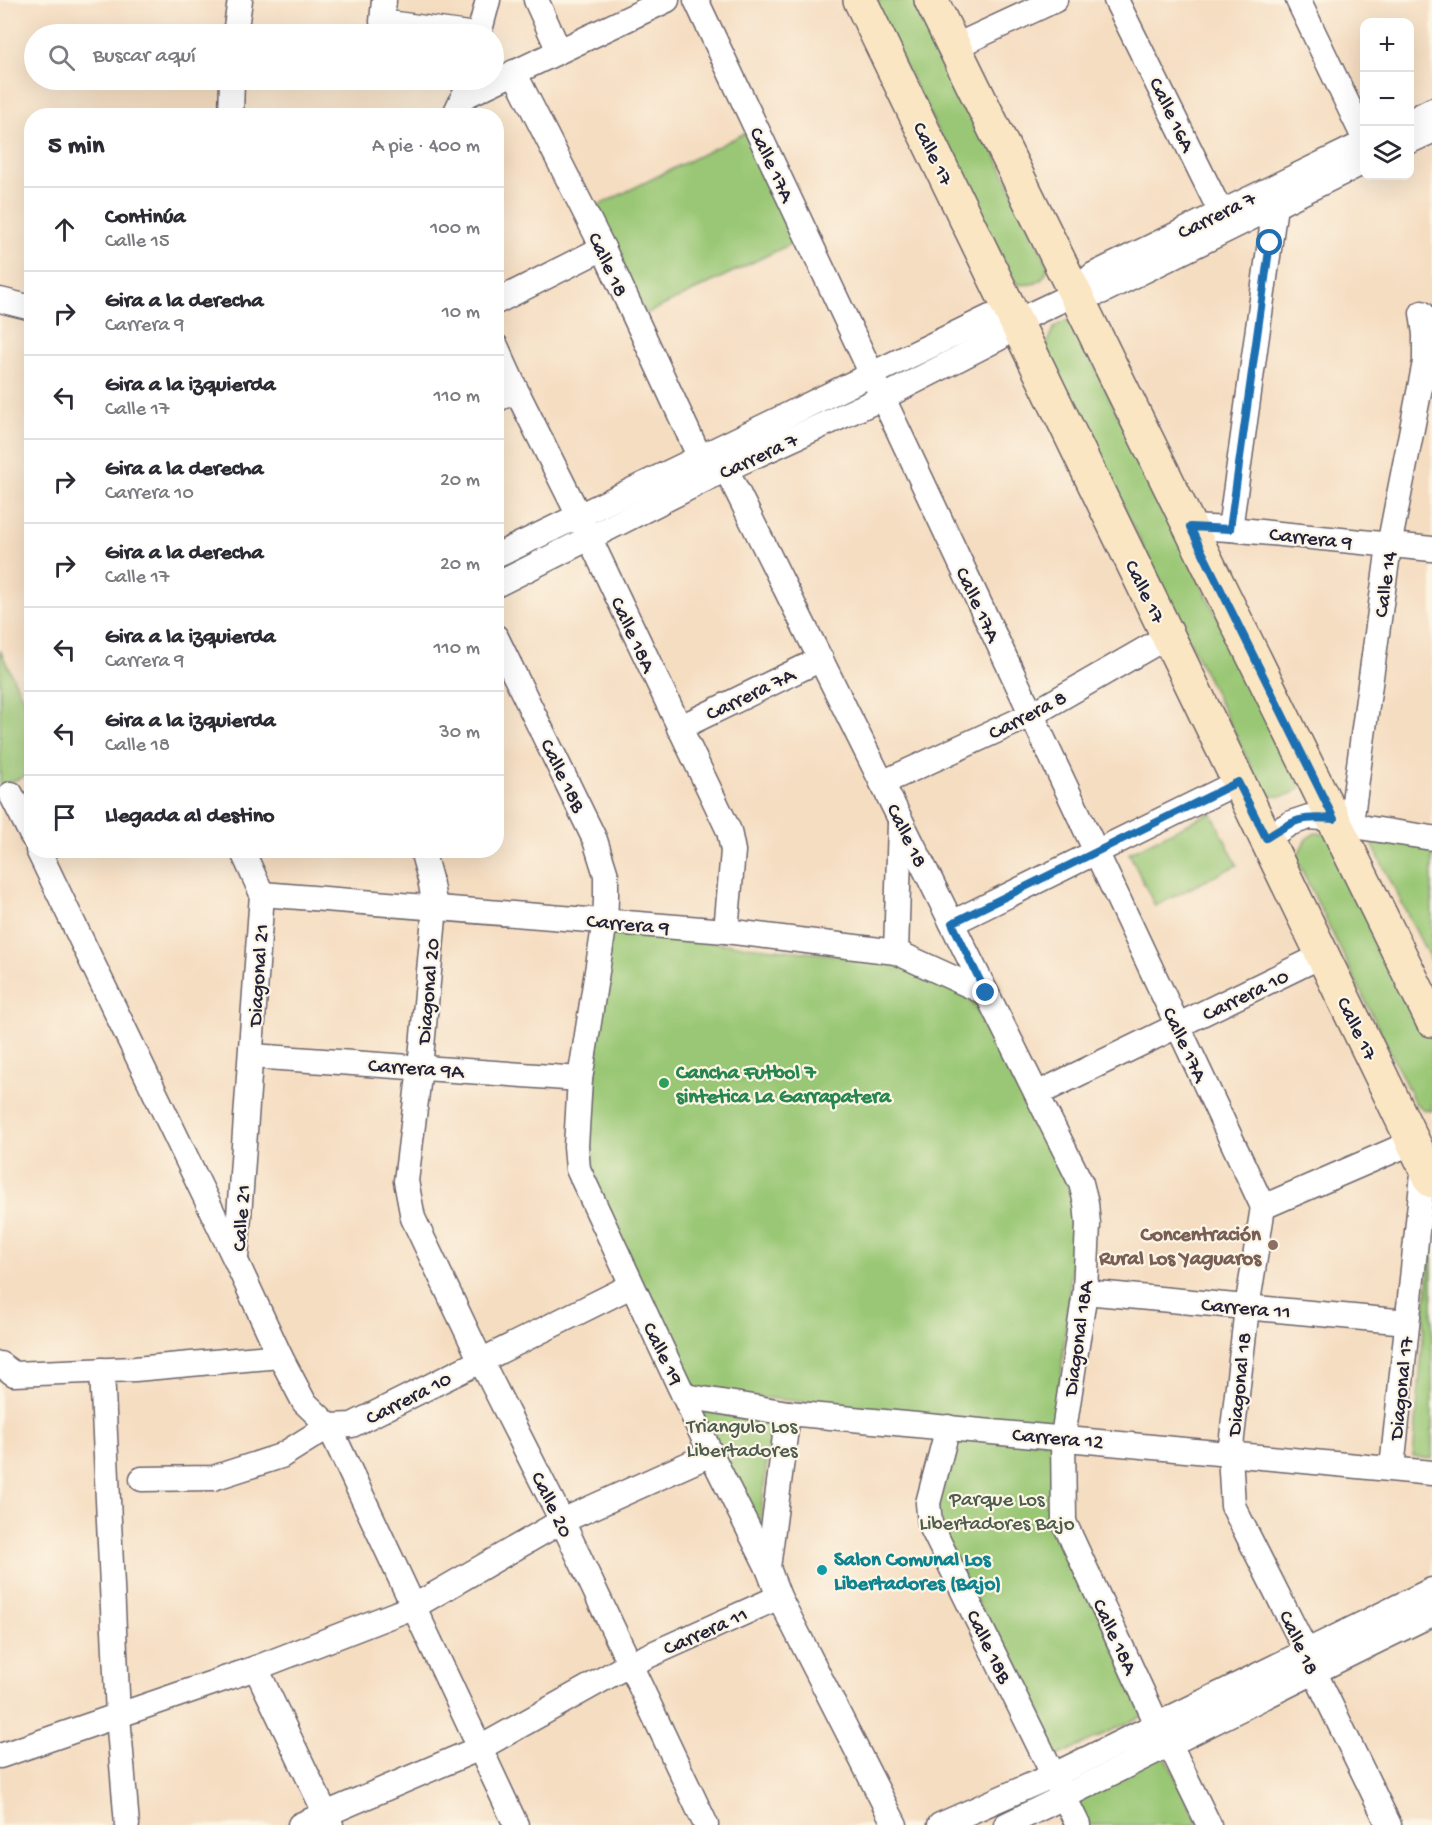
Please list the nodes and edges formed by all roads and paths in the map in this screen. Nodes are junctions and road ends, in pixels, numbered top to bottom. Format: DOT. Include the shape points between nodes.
graph roads {
  1 [pos="240,0"];
  2 [pos="384,0"];
  3 [pos="488,0"];
  4 [pos="536,0"];
  5 [pos="667,0"];
  6 [pos="696,0"];
  7 [pos="860,0"];
  8 [pos="931,0"];
  9 [pos="1055,0"];
  10 [pos="1116,0"];
  11 [pos="1298,0"];
  12 [pos="237,24"];
  13 [pos="396,24"];
  14 [pos="482,24"];
  15 [pos="954,47"];
  16 [pos="559,51"];
  17 [pos="514,72"];
  18 [pos="504,77"];
  19 [pos="232,90"];
  20 [pos="477,90"];
  21 [pos="462,97"];
  22 [pos="231,108"];
  23 [pos="1432,110"];
  24 [pos="1414,119"];
  25 [pos="1360,128"];
  26 [pos="1432,131"];
  27 [pos="1414,139"];
  28 [pos="1360,146"];
  29 [pos="1360,164"];
  30 [pos="1275,206"];
  31 [pos="1225,220"];
  32 [pos="603,248"];
  33 [pos="1074,294"];
  34 [pos="504,298"];
  35 [pos="0,300"];
  36 [pos="24,306"];
  37 [pos="1422,313"];
  38 [pos="1015,322"];
  39 [pos="871,375"];
  40 [pos="506,395"];
  41 [pos="882,398"];
  42 [pos="700,458"];
  43 [pos="726,469"];
  44 [pos="583,527"];
  45 [pos="1190,527"];
  46 [pos="1230,529"];
  47 [pos="1389,546"];
  48 [pos="1432,549"];
  49 [pos="504,553"];
  50 [pos="504,580"];
  51 [pos="1168,636"];
  52 [pos="504,653"];
  53 [pos="821,659"];
  54 [pos="1031,715"];
  55 [pos="679,728"];
  56 [pos="1238,782"];
  57 [pos="882,783"];
  58 [pos="14,793"];
  59 [pos="24,817"];
  60 [pos="900,820"];
  61 [pos="1342,821"];
  62 [pos="1266,838"];
  63 [pos="1432,838"];
  64 [pos="1096,852"];
  65 [pos="43,858"];
  66 [pos="245,858"];
  67 [pos="424,858"];
  68 [pos="261,894"];
  69 [pos="435,907"];
  70 [pos="605,921"];
  71 [pos="952,923"];
  72 [pos="726,931"];
  73 [pos="896,952"];
  74 [pos="1323,955"];
  75 [pos="986,993"];
  76 [pos="1432,1020"];
  77 [pos="1178,1027"];
  78 [pos="252,1056"];
  79 [pos="420,1068"];
  80 [pos="580,1079"];
  81 [pos="1037,1094"];
  82 [pos="1424,1156"];
  83 [pos="406,1181"];
  84 [pos="1086,1203"];
  85 [pos="1263,1207"];
  86 [pos="236,1261"];
  87 [pos="631,1286"];
  88 [pos="1085,1292"];
  89 [pos="1247,1308"];
  90 [pos="1407,1322"];
  91 [pos="280,1356"];
  92 [pos="481,1361"];
  93 [pos="0,1364"];
  94 [pos="102,1371"];
  95 [pos="685,1395"];
  96 [pos="788,1413"];
  97 [pos="329,1426"];
  98 [pos="948,1427"];
  99 [pos="1063,1437"];
  100 [pos="711,1454"];
  101 [pos="1230,1454"];
  102 [pos="1392,1468"];
  103 [pos="1432,1473"];
  104 [pos="142,1479"];
  105 [pos="561,1521"];
  106 [pos="768,1568"];
  107 [pos="1432,1590"];
  108 [pos="779,1597"];
  109 [pos="413,1606"];
  110 [pos="1432,1614"];
  111 [pos="1310,1662"];
  112 [pos="630,1664"];
  113 [pos="256,1668"];
  114 [pos="118,1716"];
  115 [pos="1156,1724"];
  116 [pos="1170,1745"];
  117 [pos="480,1748"];
  118 [pos="0,1756"];
  119 [pos="1054,1775"];
  120 [pos="1064,1797"];
  121 [pos="328,1819"];
  122 [pos="127,1825"];
  123 [pos="300,1825"];
  124 [pos="516,1825"];
  125 [pos="706,1825"];
  126 [pos="895,1825"];
  127 [pos="940,1825"];
  128 [pos="1006,1825"];
  129 [pos="1078,1825"];
  130 [pos="1209,1825"];
  131 [pos="1389,1825"];
  1 -- 12 [label="street"];
  2 -- 13 [label="street" via="382,22"];
  3 -- 14 [label="street"];
  4 -- 16 [label="street"];
  5 -- 16 [label="street"];
  6 -- 39 [label="street, Calle 17A"];
  7 -- 38 [label="street, Calle 17"];
  8 -- 15 [label="street"];
  9 -- 15 [label="street"];
  10 -- 31 [label="street, Calle 16A"];
  11 -- 25 [label="street"];
  15 -- 33 [label="street"];
  16 -- 17 [label="street"];
  17 -- 18 [label="street"];
  17 -- 32 [label="street, Calle 18"];
  19 -- 22 [label="street"];
  20 -- 21 [label="street"];
  23 -- 24 [label="street"];
  26 -- 27 [label="street"];
  28 -- 31 [label="street, Carrera 7"];
  29 -- 30 [label="street, Carrera 7"];
  30 -- 31 [label="street, Carrera 7"];
  30 -- 46 [label="street"];
  31 -- 33 [label="street, Carrera 7" via="1101,292"];
  32 -- 34 [label="street"];
  32 -- 42 [label="street, Calle 18"];
  33 -- 38 [label="street, Carrera 7"];
  33 -- 45 [label="street"];
  35 -- 36 [label="street"];
  37 -- 47 [label="street, Calle 14" via="1425,362"];
  38 -- 39 [label="street, Carrera 7" via="990,317"];
  38 -- 41 [label="street, Carrera 7" via="999,338"];
  38 -- 51 [label="street, Calle 17"];
  39 -- 41 [label="street, Calle 17A"];
  39 -- 42 [label="street, Carrera 7"];
  40 -- 44 [label="street, Calle 18A"];
  41 -- 43 [label="street, Carrera 7"];
  41 -- 54 [label="street, Calle 17A"];
  42 -- 44 [label="street, Carrera 7"];
  43 -- 44 [label="street, Carrera 7"];
  43 -- 53 [label="street, Calle 18"];
  44 -- 49 [label="street, Carrera 7"];
  44 -- 50 [label="street, Carrera 7"];
  44 -- 55 [label="street, Calle 18A"];
  45 -- 46 [label="street, Carrera 9"];
  45 -- 61 [label="street"];
  46 -- 47 [label="street, Carrera 9"];
  47 -- 48 [label="street, Carrera 9"];
  47 -- 61 [label="street, Calle 14"];
  51 -- 54 [label="street, Carrera 8"];
  51 -- 56 [label="street, Calle 17"];
  52 -- 70 [label="street, Calle 18B" via="596,840 606,875"];
  53 -- 55 [label="street, Carrera 7A"];
  53 -- 57 [label="street, Calle 18"];
  54 -- 57 [label="street, Carrera 8"];
  54 -- 64 [label="street, Calle 17A"];
  55 -- 72 [label="street, Calle 18A" via="729,831 733,851"];
  56 -- 62 [label="street, Calle 17"];
  56 -- 64 [label="street"];
  57 -- 60 [label="street, Calle 18"];
  58 -- 59 [label="street"];
  60 -- 71 [label="street, Calle 18"];
  60 -- 73 [label="street"];
  61 -- 62 [label="street" via="1309,817 1291,822"];
  61 -- 63 [label="street"];
  61 -- 76 [label="street"];
  62 -- 74 [label="street, Calle 17"];
  64 -- 71 [label="street"];
  64 -- 77 [label="street, Calle 17A"];
  65 -- 86 [label="street"];
  66 -- 68 [label="street"];
  67 -- 69 [label="street"];
  68 -- 69 [label="street, Carrera 9"];
  68 -- 78 [label="street, Diagonal 21"];
  69 -- 70 [label="street, Carrera 9"];
  69 -- 79 [label="street, Diagonal 20"];
  70 -- 72 [label="street, Carrera 9"];
  70 -- 80 [label="street, Calle 19"];
  71 -- 75 [label="street, Calle 18"];
  72 -- 73 [label="street, Carrera 9"];
  73 -- 75 [label="street, Carrera 9"];
  74 -- 77 [label="street, Carrera 10"];
  74 -- 82 [label="street, Calle 17"];
  75 -- 81 [label="street, Calle 18"];
  77 -- 81 [label="street, Carrera 10"];
  77 -- 85 [label="street, Calle 17A"];
  78 -- 79 [label="street, Carrera 9A"];
  78 -- 86 [label="street, Calle 21"];
  79 -- 80 [label="street, Carrera 9A"];
  79 -- 83 [label="street, Diagonal 20"];
  80 -- 87 [label="street, Calle 19" via="578,1169"];
  81 -- 84 [label="street, Calle 18" via="1081,1183"];
  82 -- 85 [label="street"];
  82 -- 90 [label="street, Diagonal 17"];
  83 -- 92 [label="street, Calle 20" via="413,1218"];
  84 -- 88 [label="street, Diagonal 18A"];
  85 -- 89 [label="street, Diagonal 18"];
  86 -- 91 [label="street, Calle 21"];
  87 -- 92 [label="street, Carrera 10"];
  87 -- 95 [label="street, Calle 19"];
  88 -- 89 [label="street, Carrera 11"];
  88 -- 99 [label="street, Diagonal 18A"];
  89 -- 90 [label="street, Carrera 11"];
  89 -- 101 [label="street, Diagonal 18"];
  90 -- 102 [label="street, Diagonal 17"];
  91 -- 94 [label="street"];
  91 -- 97 [label="street, Calle 21" via="304,1402"];
  92 -- 97 [label="street, Carrera 10" via="352,1425"];
  92 -- 105 [label="street, Calle 20"];
  93 -- 94 [label="street" via="14,1374"];
  94 -- 114 [label="street"];
  95 -- 96 [label="street, Carrera 12"];
  95 -- 100 [label="street, Calle 19"];
  96 -- 98 [label="street, Carrera 12"];
  96 -- 106 [label="street"];
  97 -- 104 [label="street, Carrera 10" via="281,1456 213,1478"];
  97 -- 109 [label="street"];
  98 -- 99 [label="street, Carrera 12"];
  98 -- 119 [label="street, Calle 18B" via="928,1503 930,1524"];
  99 -- 101 [label="street, Carrera 12"];
  99 -- 115 [label="street, Calle 18A" via="1064,1522"];
  100 -- 105 [label="street"];
  100 -- 106 [label="street, Calle 19"];
  101 -- 102 [label="street, Carrera 12"];
  101 -- 111 [label="street, Calle 18" via="1233,1506"];
  102 -- 103 [label="street, Carrera 12"];
  105 -- 109 [label="street"];
  105 -- 112 [label="street, Calle 20"];
  106 -- 108 [label="street, Calle 19"];
  107 -- 111 [label="street"];
  108 -- 112 [label="street, Carrera 11"];
  108 -- 126 [label="street, Calle 19"];
  109 -- 113 [label="street"];
  109 -- 117 [label="street"];
  110 -- 111 [label="street"];
  111 -- 115 [label="street"];
  111 -- 116 [label="street"];
  111 -- 131 [label="street, Calle 18"];
  112 -- 117 [label="street, Carrera 11"];
  112 -- 125 [label="street, Calle 20"];
  113 -- 114 [label="street"];
  113 -- 121 [label="street"];
  114 -- 118 [label="street"];
  114 -- 122 [label="street"];
  115 -- 116 [label="street, Calle 18A"];
  115 -- 119 [label="street"];
  116 -- 120 [label="street"];
  116 -- 130 [label="street, Calle 18A"];
  117 -- 121 [label="street, Carrera 11"];
  117 -- 124 [label="street"];
  119 -- 120 [label="street, Calle 18B"];
  119 -- 127 [label="street"];
  120 -- 128 [label="street"];
  120 -- 129 [label="street, Calle 18B"];
  121 -- 123 [label="street"];
}
